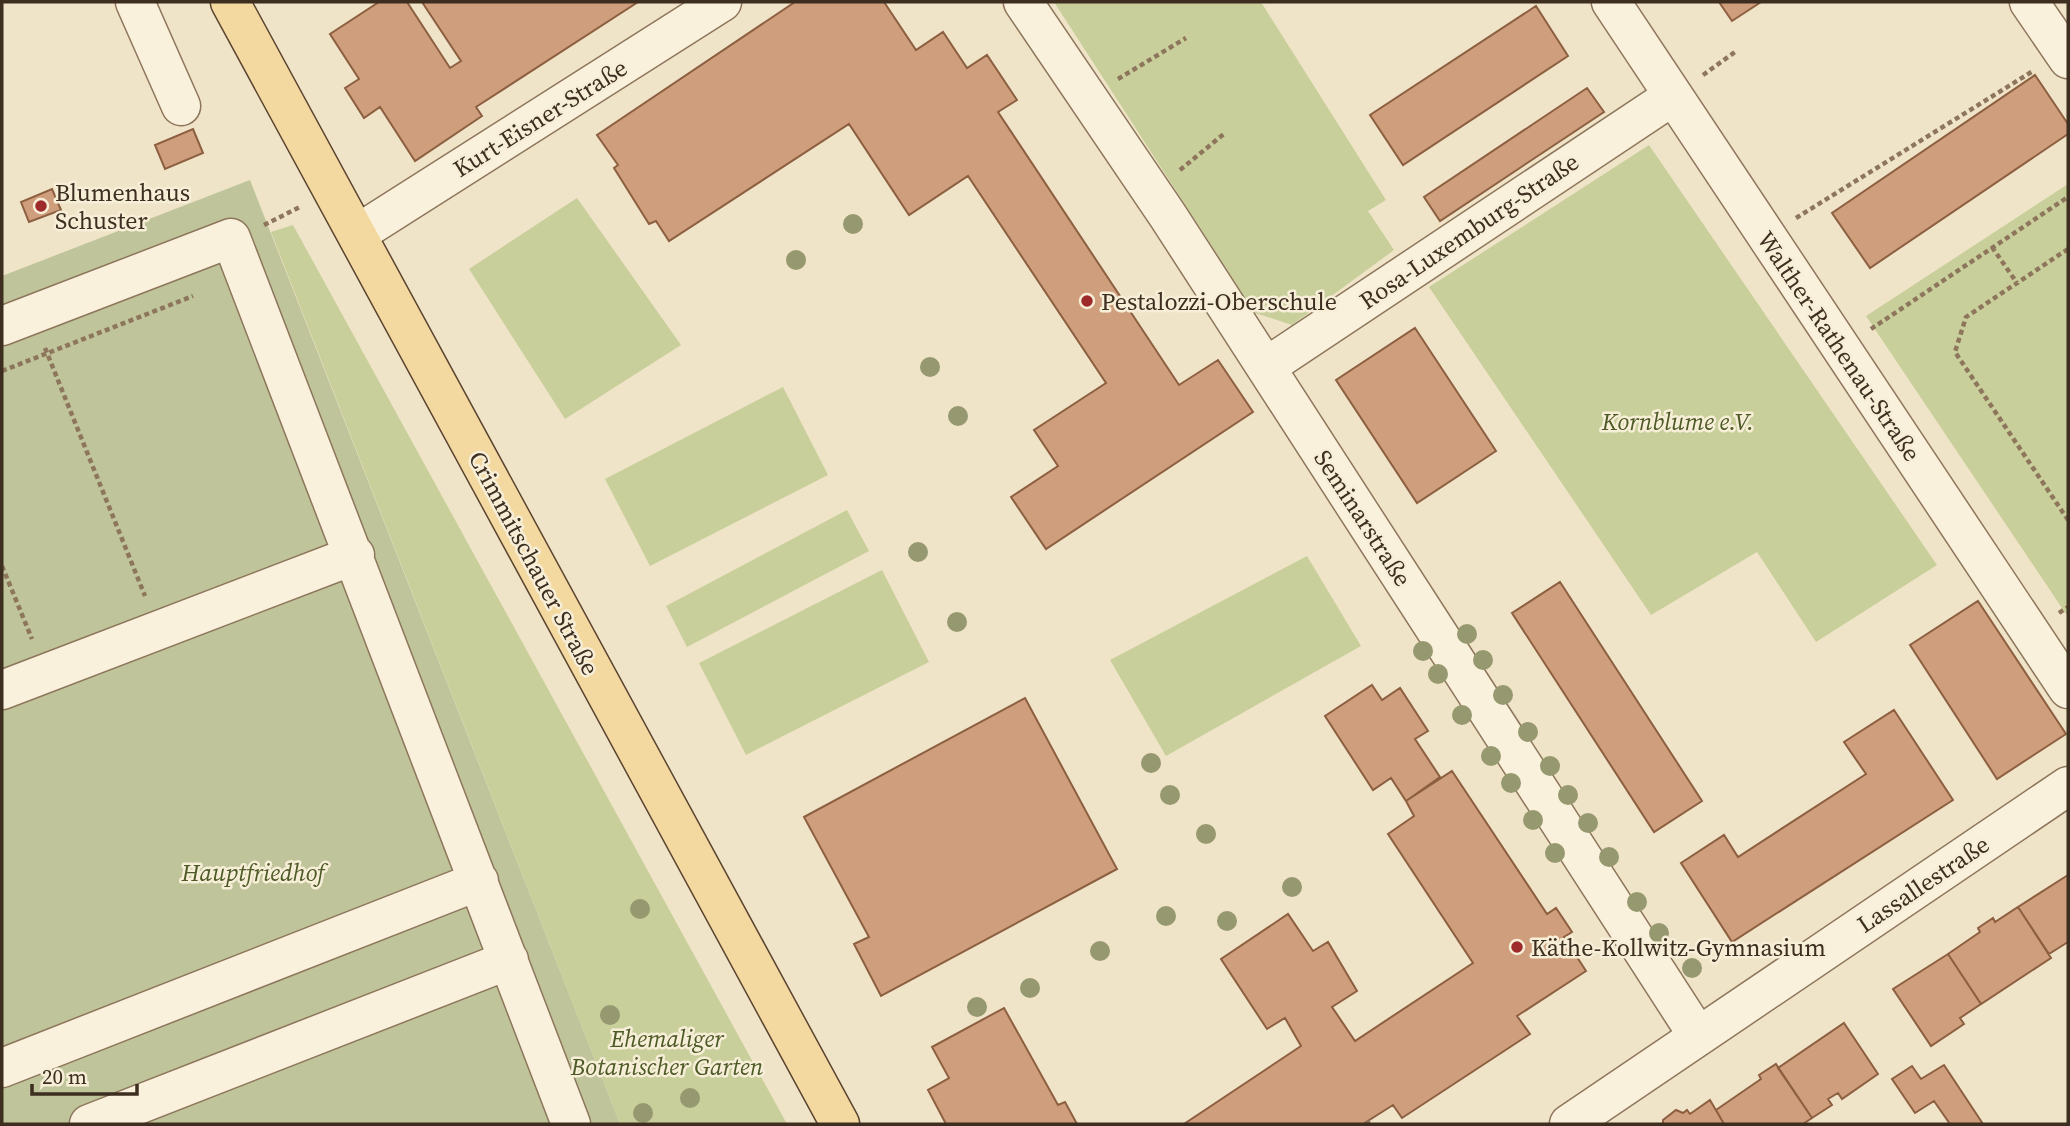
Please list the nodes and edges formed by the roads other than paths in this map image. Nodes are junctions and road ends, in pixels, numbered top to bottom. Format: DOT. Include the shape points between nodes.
graph roads {
  1 [pos="135,2"];
  2 [pos="230,2"];
  3 [pos="722,2"];
  4 [pos="1023,2"];
  5 [pos="1611,2"];
  6 [pos="2029,2"];
  7 [pos="2066,55"];
  8 [pos="1673,96"];
  9 [pos="181,106"];
  10 [pos="357,234"];
  11 [pos="17,320"];
  12 [pos="1266,367"];
  13 [pos="355,555"];
  14 [pos="2068,689"];
  15 [pos="2,690"];
  16 [pos="2068,786"];
  17 [pos="479,881"];
  18 [pos="509,960"];
  19 [pos="1698,1036"];
  20 [pos="2,1068"];
  21 [pos="1587,1117"];
  22 [pos="89,1124"];
  23 [pos="570,1124"];
  24 [pos="839,1124"];
  1 -- 9 [label="street"];
  2 -- 10 [label="main road, Crimmitschauer Straße"];
  3 -- 10 [label="street, Kurt-Eisner-Straße"];
  4 -- 12 [label="street, Seminarstraße"];
  5 -- 8 [label="street, Walther-Rathenau-Straße"];
  6 -- 7 [label="street"];
  8 -- 12 [label="street, Rosa-Luxemburg-Straße"];
  8 -- 14 [label="street, Walther-Rathenau-Straße"];
  10 -- 24 [label="main road, Crimmitschauer Straße"];
  11 -- 13 [label="street" via="231,239"];
  12 -- 19 [label="street, Seminarstraße"];
  13 -- 15 [label="street"];
  13 -- 17 [label="street"];
  16 -- 19 [label="street, Lassallestraße"];
  17 -- 18 [label="street"];
  17 -- 20 [label="street"];
  18 -- 22 [label="street"];
  18 -- 23 [label="street"];
  19 -- 21 [label="street, Lassallestraße"];
}
